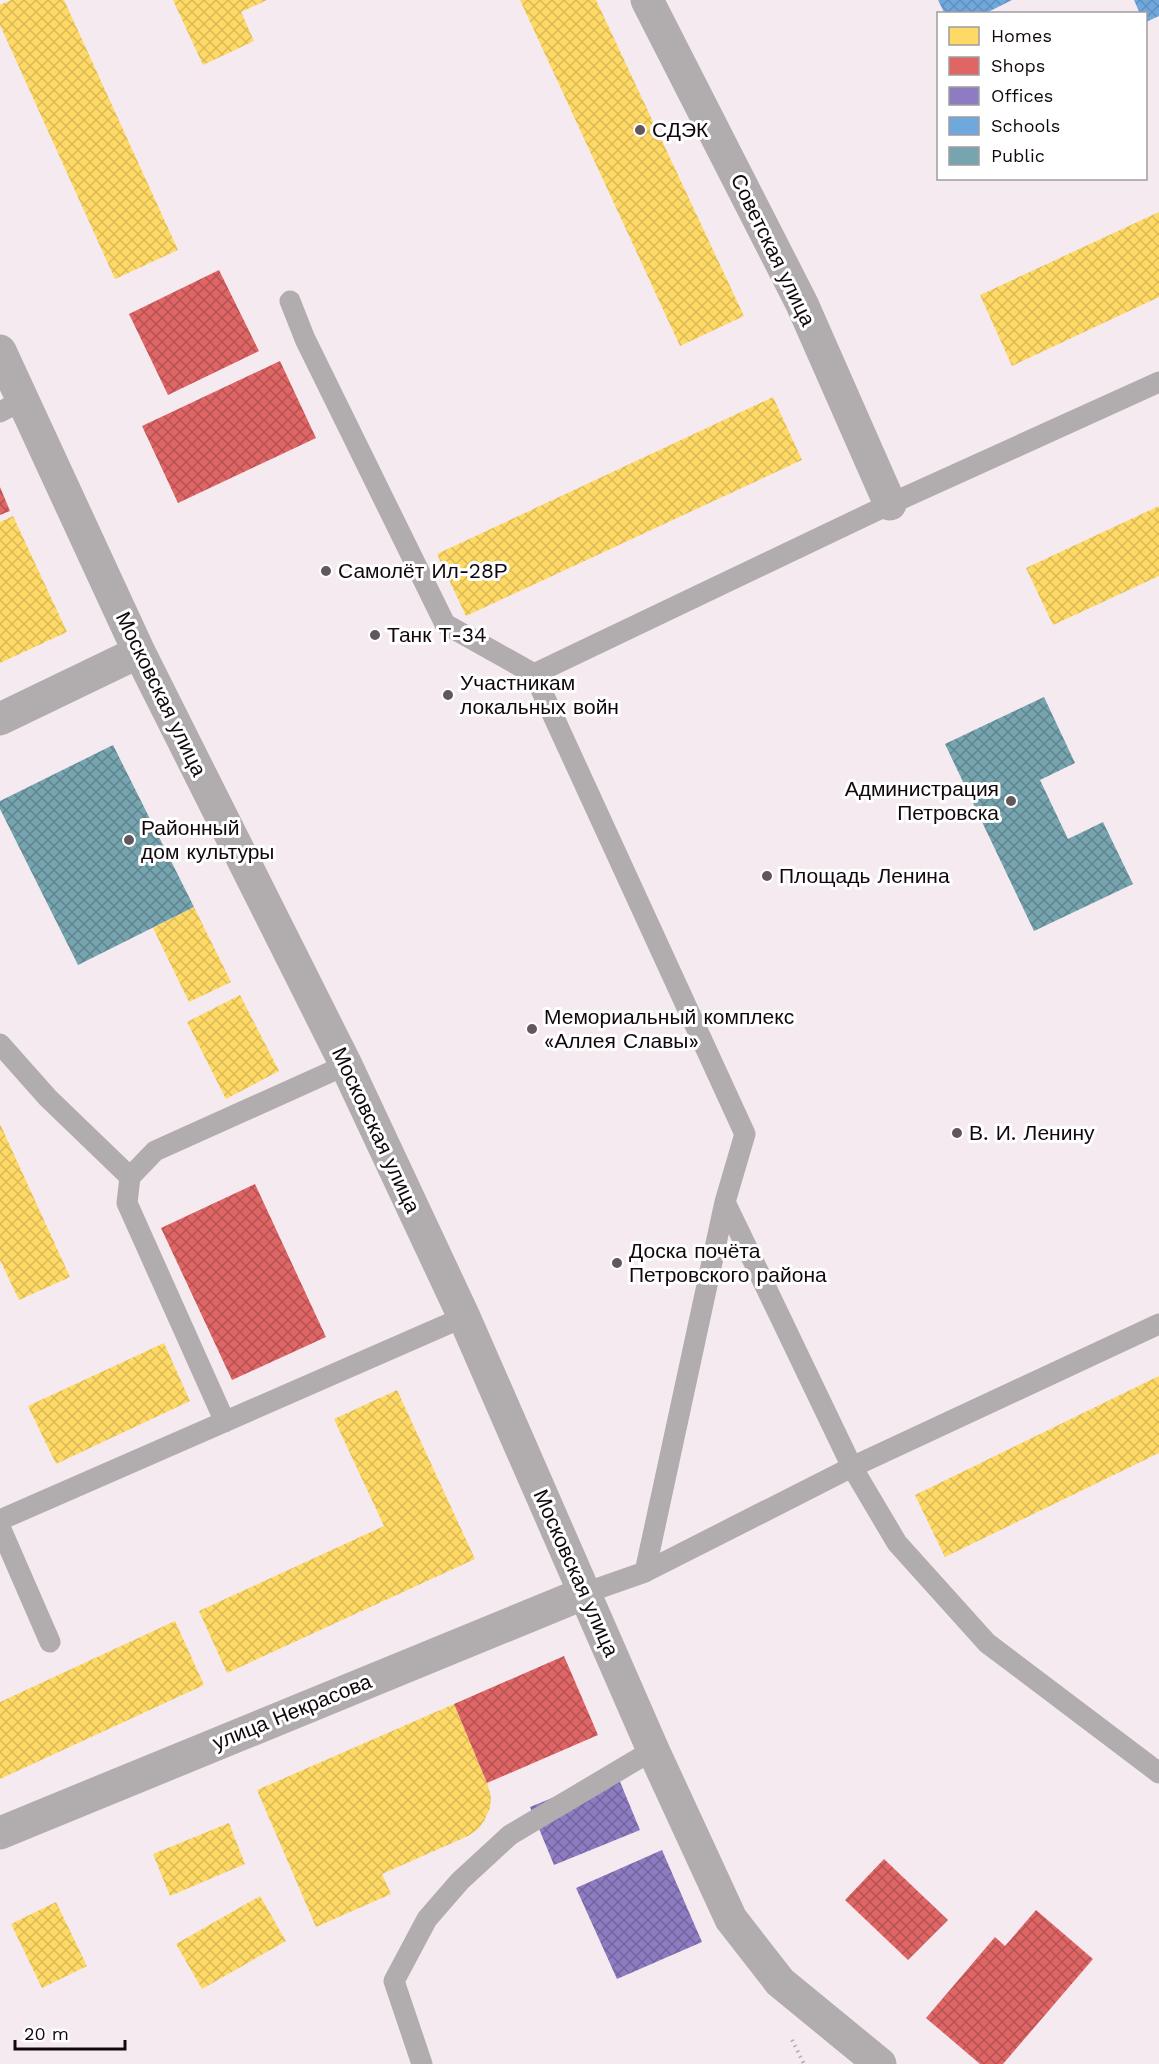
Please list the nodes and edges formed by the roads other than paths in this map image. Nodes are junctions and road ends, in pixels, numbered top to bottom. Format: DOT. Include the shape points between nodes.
graph roads {
  1 [pos="647,0"];
  2 [pos="290,301"];
  3 [pos="0,351"];
  4 [pos="1159,382"];
  5 [pos="11,406"];
  6 [pos="890,504"];
  7 [pos="139,652"];
  8 [pos="534,674"];
  9 [pos="0,719"];
  10 [pos="0,1044"];
  11 [pos="346,1065"];
  12 [pos="130,1177"];
  13 [pos="725,1202"];
  14 [pos="464,1317"];
  15 [pos="1159,1324"];
  16 [pos="225,1422"];
  17 [pos="852,1467"];
  18 [pos="0,1520"];
  19 [pos="0,1527"];
  20 [pos="645,1572"];
  21 [pos="585,1593"];
  22 [pos="51,1642"];
  23 [pos="653,1750"];
  24 [pos="1159,1773"];
  25 [pos="0,1833"];
  26 [pos="422,2064"];
  27 [pos="880,2064"];
  1 -- 6 [label="street, Советская улица" via="802,304"];
  2 -- 8 [label="lane" via="305,339 446,624"];
  3 -- 5 [label="street, Московская улица"];
  4 -- 6 [label="lane"];
  5 -- 7 [label="street, Московская улица"];
  6 -- 8 [label="lane"];
  7 -- 9 [label="street"];
  7 -- 11 [label="street, Московская улица"];
  8 -- 13 [label="lane" via="745,1134"];
  10 -- 12 [label="lane" via="48,1098"];
  11 -- 12 [label="lane" via="155,1151"];
  11 -- 14 [label="street, Московская улица"];
  12 -- 16 [label="lane" via="127,1203"];
  13 -- 17 [label="lane"];
  13 -- 20 [label="lane"];
  14 -- 16 [label="lane"];
  14 -- 21 [label="street, Московская улица"];
  15 -- 17 [label="lane"];
  16 -- 18 [label="lane"];
  17 -- 20 [label="lane"];
  17 -- 24 [label="lane" via="897,1543 987,1643"];
  19 -- 22 [label="lane"];
  20 -- 21 [label="lane"];
  21 -- 23 [label="street, Московская улица"];
  21 -- 25 [label="street, улица Некрасова"];
  23 -- 26 [label="lane" via="510,1835 460,1881 427,1919 394,1981"];
  23 -- 27 [label="street, Московская улица" via="731,1918 780,1982"];
}
